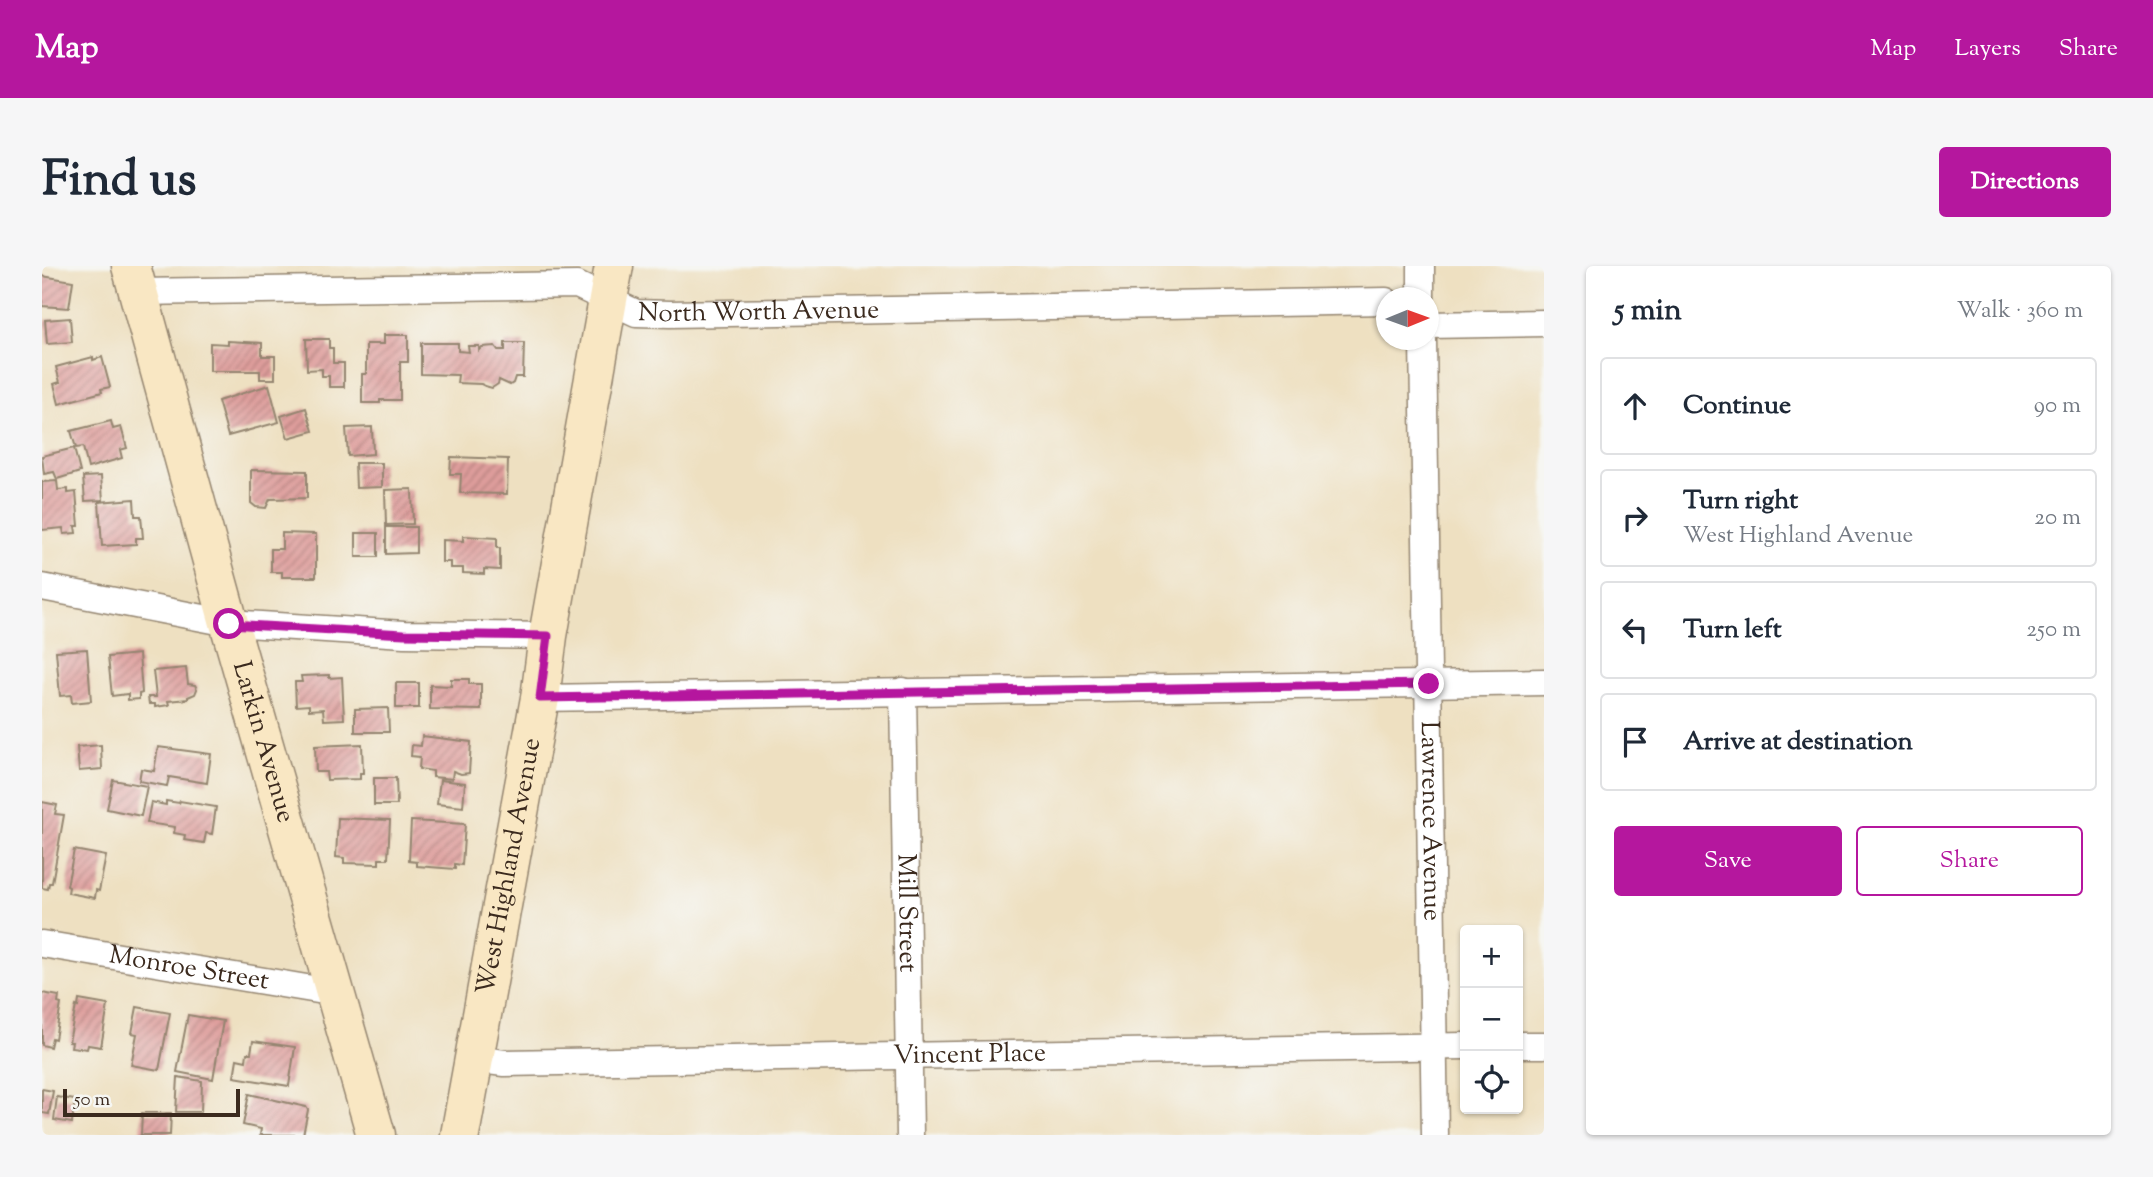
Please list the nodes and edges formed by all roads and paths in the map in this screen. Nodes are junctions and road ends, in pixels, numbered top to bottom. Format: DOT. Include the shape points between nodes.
graph roads {
  1 [pos="1421,266"];
  2 [pos="135,279"];
  3 [pos="612,283"];
  4 [pos="1421,287"];
  5 [pos="1376,301"];
  6 [pos="1544,323"];
  7 [pos="1439,324"];
  8 [pos="1423,350"];
  9 [pos="42,587"];
  10 [pos="229,624"];
  11 [pos="548,636"];
  12 [pos="1544,682"];
  13 [pos="1429,684"];
  14 [pos="903,691"];
  15 [pos="540,698"];
  16 [pos="42,944"];
  17 [pos="336,993"];
  18 [pos="1523,1045"];
  19 [pos="1544,1045"];
  20 [pos="1434,1046"];
  21 [pos="1460,1046"];
  22 [pos="908,1056"];
  23 [pos="473,1059"];
  24 [pos="376,1135"];
  25 [pos="460,1135"];
  26 [pos="910,1135"];
  27 [pos="1435,1135"];
  1 -- 4 [label="street"];
  2 -- 3 [label="street, North Worth Avenue"];
  2 -- 10 [label="main road, Larkin Avenue"];
  3 -- 5 [label="street, North Worth Avenue" via="636,313 670,314"];
  3 -- 11 [label="main road, West Highland Avenue"];
  6 -- 7 [label="street"];
  8 -- 13 [label="street, Lawrence Avenue"];
  9 -- 10 [label="street"];
  10 -- 11 [label="street"];
  10 -- 17 [label="main road, Larkin Avenue"];
  11 -- 15 [label="main road, West Highland Avenue"];
  12 -- 13 [label="street"];
  13 -- 14 [label="street"];
  13 -- 20 [label="street, Lawrence Avenue"];
  14 -- 15 [label="street"];
  14 -- 22 [label="street, Mill Street"];
  15 -- 23 [label="main road, West Highland Avenue"];
  16 -- 17 [label="street, Monroe Street"];
  17 -- 24 [label="main road, Larkin Avenue"];
  18 -- 19 [label="street"];
  20 -- 21 [label="street, Vincent Place"];
  20 -- 22 [label="street, Vincent Place"];
  20 -- 27 [label="street, Lawrence Avenue"];
  22 -- 23 [label="street, Vincent Place" via="504,1063"];
  22 -- 26 [label="street, Mill Street"];
  23 -- 25 [label="main road, West Highland Avenue"];
}
